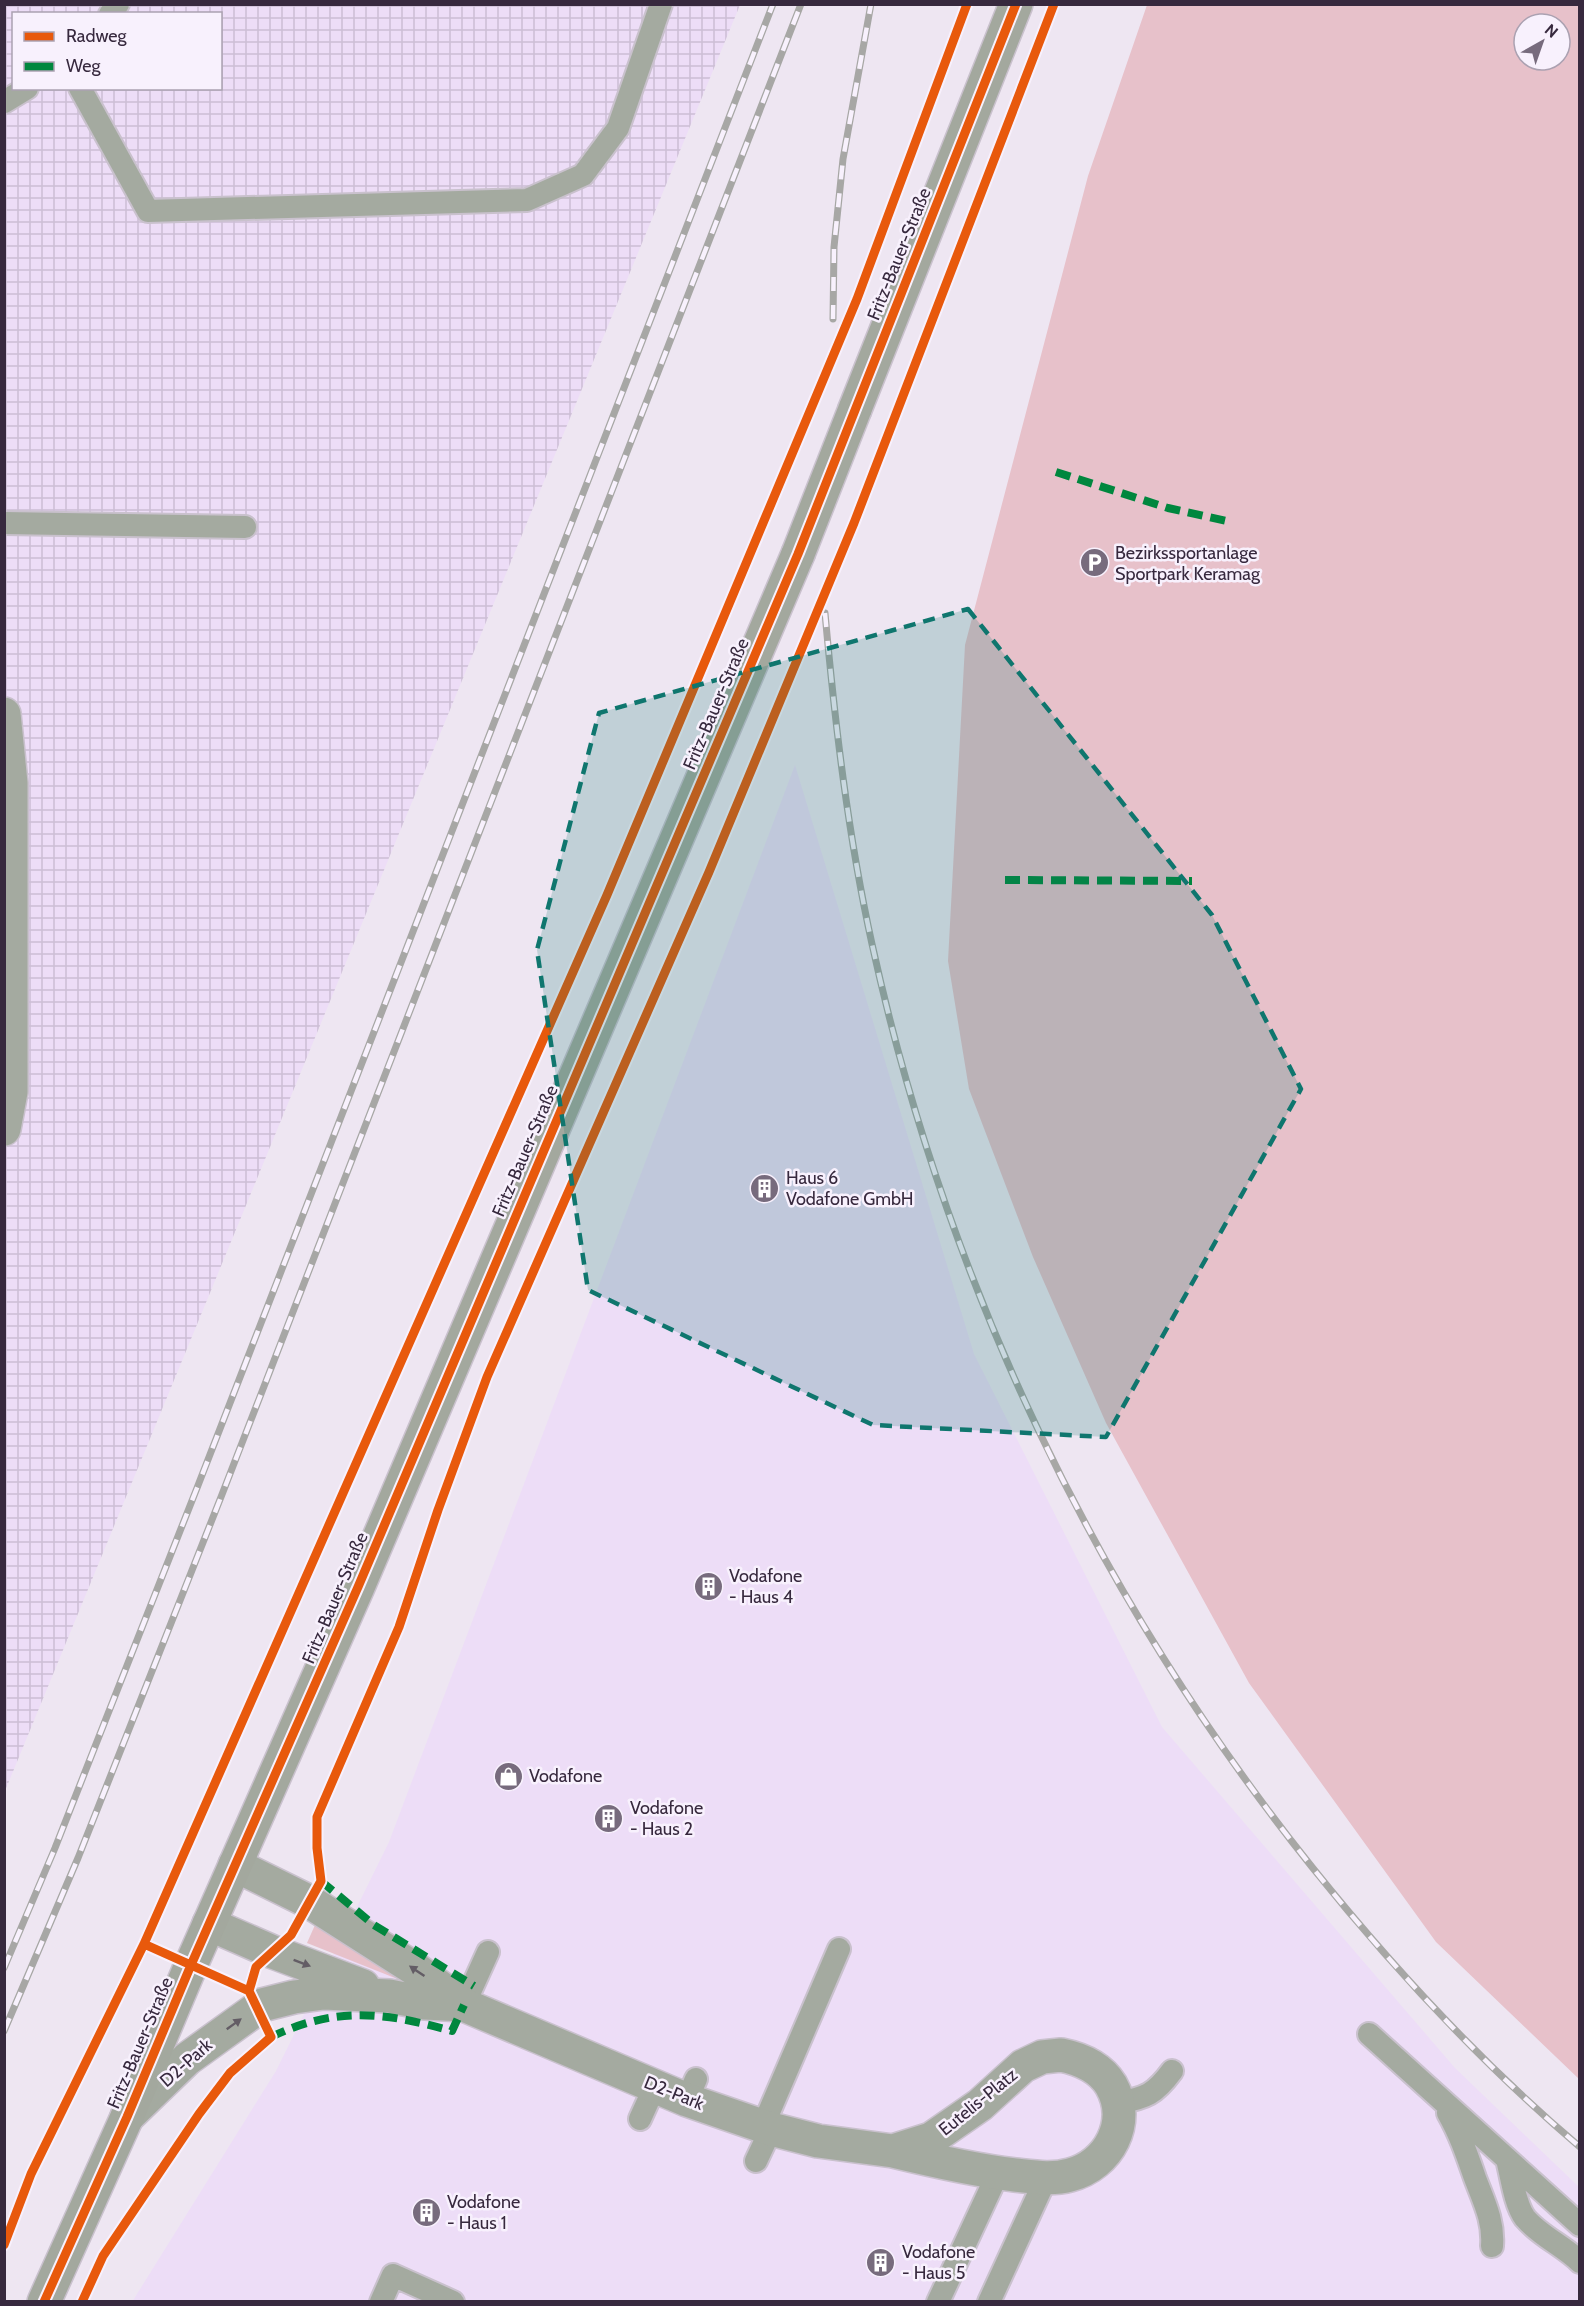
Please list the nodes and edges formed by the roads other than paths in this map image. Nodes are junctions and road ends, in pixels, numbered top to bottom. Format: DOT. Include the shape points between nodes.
graph roads {
  1 [pos="661,4"];
  2 [pos="1016,4"];
  3 [pos="24,90"];
  4 [pos="81,90"];
  5 [pos="4,102"];
  6 [pos="4,524"];
  7 [pos="245,527"];
  8 [pos="4,714"];
  9 [pos="4,1129"];
  10 [pos="235,1866"];
  11 [pos="209,1924"];
  12 [pos="839,1949"];
  13 [pos="488,1952"];
  14 [pos="389,1996"];
  15 [pos="464,2006"];
  16 [pos="1369,2034"];
  17 [pos="1172,2071"];
  18 [pos="655,2086"];
  19 [pos="1438,2096"];
  20 [pos="1118,2103"];
  21 [pos="127,2117"];
  22 [pos="640,2119"];
  23 [pos="767,2127"];
  24 [pos="893,2151"];
  25 [pos="1507,2159"];
  26 [pos="756,2161"];
  27 [pos="998,2173"];
  28 [pos="1046,2178"];
  29 [pos="1580,2225"];
  30 [pos="1492,2246"];
  31 [pos="1580,2262"];
  32 [pos="44,2301"];
  33 [pos="381,2301"];
  34 [pos="453,2301"];
  35 [pos="938,2301"];
  36 [pos="988,2301"];
  1 -- 4 [label="lane" via="618,128 583,175 527,200 148,211"];
  2 -- 10 [label="main road, Fritz-Bauer-Straße, bridge" via="798,554 358,1587"];
  3 -- 5 [label="lane"];
  6 -- 7 [label="lane"];
  8 -- 9 [label="street" via="11,783 11,1092"];
  10 -- 11 [label="main road, Fritz-Bauer-Straße"];
  15 -- 10 [label="street, D2-Park, one-way" via="418,1971 310,1902"];
  11 -- 14 [label="street, D2-Park, one-way"];
  11 -- 21 [label="main road, Fritz-Bauer-Straße"];
  12 -- 23 [label="lane"];
  13 -- 15 [label="lane"];
  14 -- 15 [label="street, D2-Park"];
  21 -- 14 [label="street, D2-Park, one-way" via="187,2059 262,2006 294,1996 324,1993"];
  15 -- 18 [label="street, D2-Park"];
  16 -- 19 [label="lane"];
  17 -- 20 [label="lane" via="1159,2089 1137,2100"];
  18 -- 22 [label="lane"];
  18 -- 23 [label="street, D2-Park" via="691,2090"];
  19 -- 25 [label="lane"];
  19 -- 30 [label="lane" via="1460,2135 1488,2211"];
  20 -- 24 [label="street, Eutelis-Platz" via="1111,2085 1098,2070 1080,2059 1042,2057 1023,2066 980,2105 932,2139"];
  20 -- 28 [label="street, Eutelis-Platz" via="1119,2123 1102,2158 1086,2170"];
  21 -- 32 [label="main road, Fritz-Bauer-Straße"];
  23 -- 24 [label="street, D2-Park" via="818,2141"];
  23 -- 26 [label="lane"];
  24 -- 27 [label="street, Eutelis-Platz"];
  25 -- 29 [label="lane"];
  25 -- 31 [label="lane" via="1524,2217"];
  27 -- 28 [label="street, Eutelis-Platz"];
  27 -- 35 [label="lane"];
  28 -- 36 [label="lane"];
  33 -- 34 [label="lane" via="393,2275"];
}
